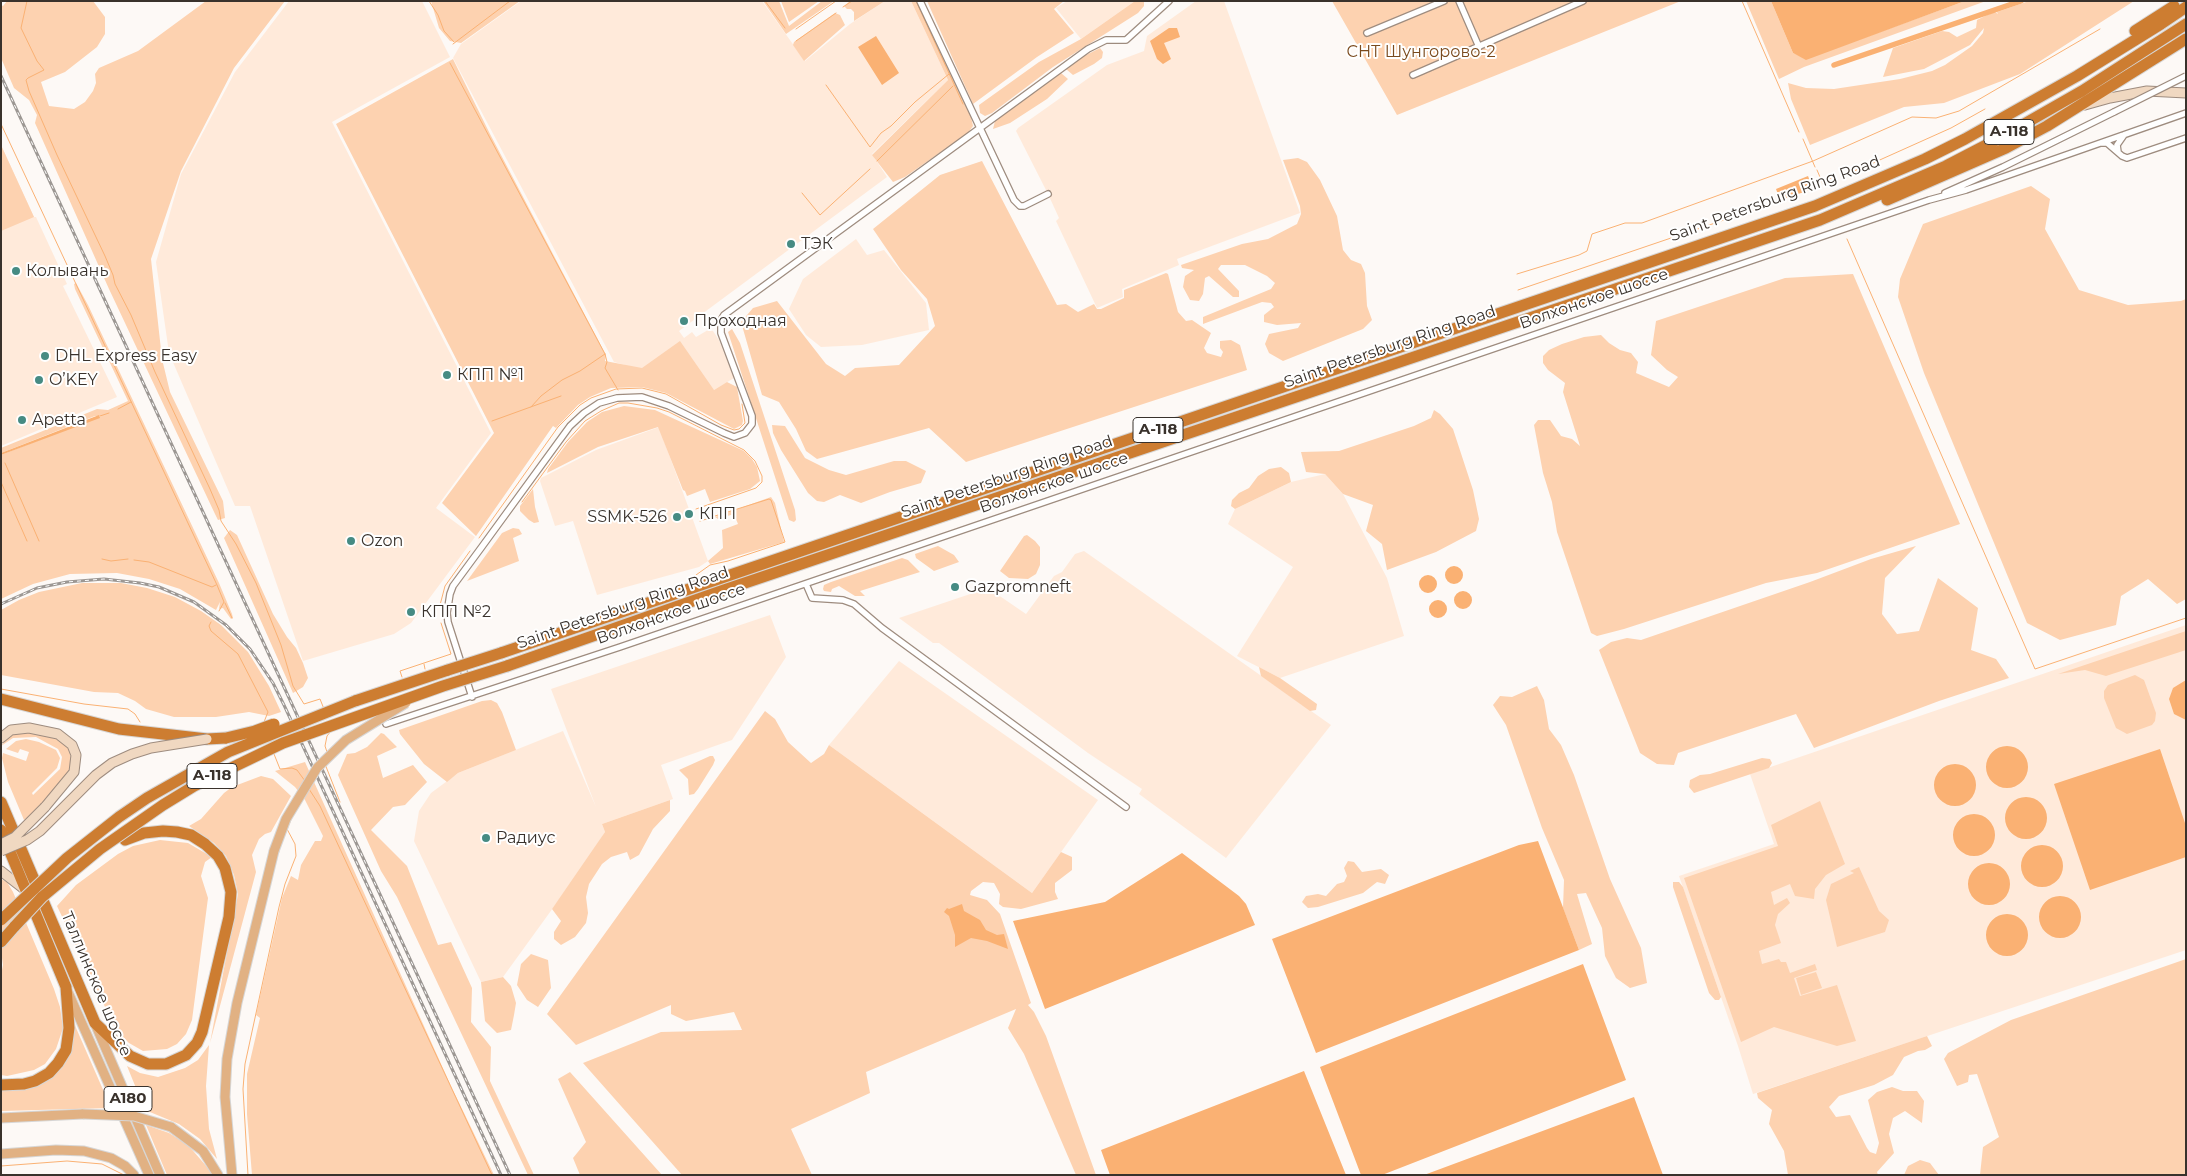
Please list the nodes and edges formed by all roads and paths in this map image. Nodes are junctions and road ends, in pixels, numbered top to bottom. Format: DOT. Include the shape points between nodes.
graph roads {
  1 [pos="920,1"];
  2 [pos="1169,1"];
  3 [pos="1444,1"];
  4 [pos="1459,1"];
  5 [pos="1583,1"];
  6 [pos="2181,1"];
  7 [pos="2186,7"];
  8 [pos="2186,24"];
  9 [pos="1367,33"];
  10 [pos="2186,38"];
  11 [pos="1479,47"];
  12 [pos="1413,75"];
  13 [pos="2186,76"];
  14 [pos="2059,86"];
  15 [pos="2186,93"];
  16 [pos="2078,108"];
  17 [pos="2186,113"];
  18 [pos="981,128"];
  19 [pos="2124,135"];
  20 [pos="2186,138"];
  21 [pos="2100,143"];
  22 [pos="2118,152"];
  23 [pos="1048,194"];
  24 [pos="1929,200"];
  25 [pos="1820,220"];
  26 [pos="806,584"];
  27 [pos="443,686"];
  28 [pos="472,696"];
  29 [pos="1,699"];
  30 [pos="355,701"];
  31 [pos="386,724"];
  32 [pos="1,738"];
  33 [pos="207,739"];
  34 [pos="2,804"];
  35 [pos="1126,807"];
  36 [pos="1,830"];
  37 [pos="1,844"];
  38 [pos="1,851"];
  39 [pos="1,870"];
  40 [pos="25,890"];
  41 [pos="1,920"];
  42 [pos="15,926"];
  43 [pos="1,942"];
  44 [pos="66,987"];
  45 [pos="95,1023"];
  46 [pos="1,1084"];
  47 [pos="1,1118"];
  48 [pos="1,1154"];
  49 [pos="134,1175"];
  50 [pos="149,1175"];
  51 [pos="160,1175"];
  52 [pos="218,1175"];
  53 [pos="232,1175"];
  1 -- 18 [label="street"];
  2 -- 18 [label="street" via="1126,40 1100,42"];
  3 -- 9 [label="street"];
  4 -- 11 [label="street"];
  5 -- 11 [label="street"];
  6 -- 14 [label="highway"];
  7 -- 14 [label="highway, Saint Petersburg Ring Road / А-118"];
  8 -- 25 [label="highway, Saint Petersburg Ring Road / А-118" via="2082,91 1946,166"];
  10 -- 16 [label="highway"];
  11 -- 12 [label="street"];
  13 -- 24 [label="street, Волхонское шоссе, bridge"];
  14 -- 30 [label="highway, Saint Petersburg Ring Road / А-118, bridge" via="1925,159 1796,212"];
  15 -- 16 [label="main road" via="2147,91"];
  16 -- 25 [label="highway" via="2006,148 1932,182 1861,210"];
  17 -- 19 [label="street, Волхонское шоссе"];
  18 -- 23 [label="street" via="1016,204 1024,206"];
  18 -- 28 [label="street" via="724,315 721,333 752,416 752,424 745,433 734,437 669,406 642,397 599,403 570,426 450,594 448,622"];
  19 -- 21 [label="street, Волхонское шоссе"];
  19 -- 22 [label="street"];
  20 -- 22 [label="street" via="2132,157 2127,158"];
  21 -- 22 [label="street" via="2107,143"];
  21 -- 24 [label="street, Волхонское шоссе"];
  24 -- 26 [label="street, Волхонское шоссе"];
  25 -- 27 [label="highway, Saint Petersburg Ring Road / А-118, bridge"];
  26 -- 28 [label="street, Волхонское шоссе"];
  26 -- 35 [label="street" via="812,598 854,604"];
  27 -- 42 [label="highway, Saint Petersburg Ring Road / А-118, bridge" via="283,743 194,786 100,849 42,897"];
  27 -- 53 [label="main road, bridge" via="408,702 346,740 317,768 286,819 274,851 227,1059 225,1098"];
  28 -- 31 [label="street, Волхонское шоссе"];
  29 -- 33 [label="highway, bridge" via="119,729"];
  30 -- 33 [label="highway, bridge" via="301,714 241,735"];
  30 -- 41 [label="highway, Saint Petersburg Ring Road / А-118, bridge" via="228,752 155,794 119,817 67,858"];
  32 -- 37 [label="main road, bridge" via="11,730 37,729 58,734 72,745 76,754 74,772 45,807 15,837"];
  33 -- 38 [label="main road, bridge" via="151,748 112,764 96,775 40,831"];
  34 -- 45 [label="highway, Таллинское шоссе"];
  36 -- 40 [label="highway, Таллинское шоссе"];
  39 -- 40 [label="main road"];
  40 -- 44 [label="highway, Таллинское шоссе"];
  42 -- 43 [label="highway, Saint Petersburg Ring Road / А-118"];
  42 -- 45 [label="highway, bridge" via="101,855 144,833 177,832 191,836 218,856 232,892 230,917 202,1032 196,1043 176,1061 148,1064 130,1056"];
  44 -- 46 [label="highway" via="68,1037 66,1050 58,1063 35,1081"];
  44 -- 50 [label="main road, Таллинское шоссе"];
  45 -- 51 [label="main road, Таллинское шоссе / A180"];
  47 -- 52 [label="main road, bridge" via="82,1114 134,1116 171,1127 202,1151"];
  48 -- 49 [label="main road" via="84,1151 110,1158"];
}
